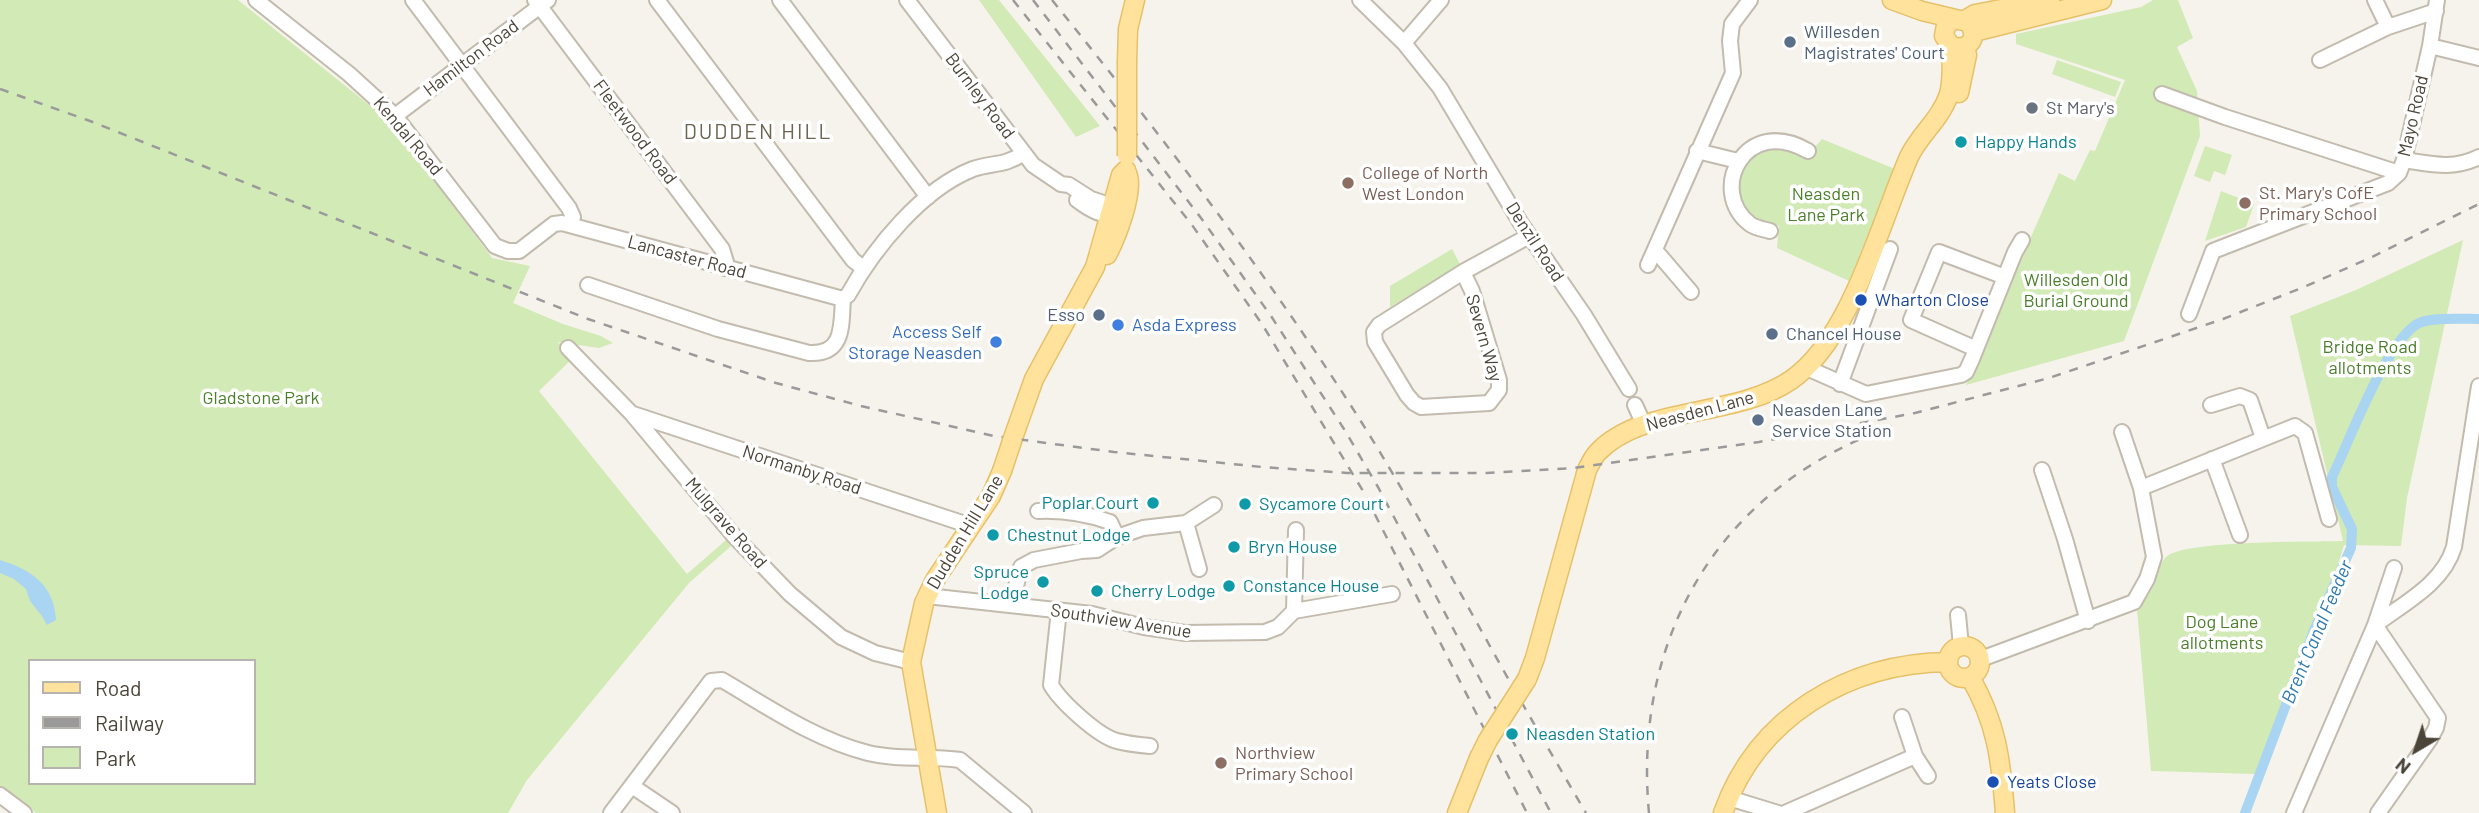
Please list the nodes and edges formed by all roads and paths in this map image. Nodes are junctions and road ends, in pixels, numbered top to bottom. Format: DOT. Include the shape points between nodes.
graph roads {
  1 [pos="256,0"];
  2 [pos="413,0"];
  3 [pos="657,0"];
  4 [pos="779,0"];
  5 [pos="907,0"];
  6 [pos="1135,0"];
  7 [pos="1360,0"];
  8 [pos="1441,0"];
  9 [pos="1750,0"];
  10 [pos="1878,0"];
  11 [pos="1892,0"];
  12 [pos="2050,0"];
  13 [pos="2102,0"];
  14 [pos="2375,0"];
  15 [pos="541,2"];
  16 [pos="2436,5"];
  17 [pos="2388,27"];
  18 [pos="1959,33"];
  19 [pos="1404,43"];
  20 [pos="2430,46"];
  21 [pos="2479,58"];
  22 [pos="2320,60"];
  23 [pos="461,65"];
  24 [pos="2162,94"];
  25 [pos="395,116"];
  26 [pos="1697,151"];
  27 [pos="1808,151"];
  28 [pos="1024,153"];
  29 [pos="2479,157"];
  30 [pos="1738,161"];
  31 [pos="2401,166"];
  32 [pos="1124,169"];
  33 [pos="1061,184"];
  34 [pos="1084,193"];
  35 [pos="928,197"];
  36 [pos="1089,208"];
  37 [pos="1114,212"];
  38 [pos="570,225"];
  39 [pos="1770,232"];
  40 [pos="1529,236"];
  41 [pos="1103,237"];
  42 [pos="2022,240"];
  43 [pos="1890,249"];
  44 [pos="1655,250"];
  45 [pos="1648,265"];
  46 [pos="1095,267"];
  47 [pos="725,268"];
  48 [pos="863,268"];
  49 [pos="1463,272"];
  50 [pos="2005,277"];
  51 [pos="588,285"];
  52 [pos="1691,292"];
  53 [pos="843,299"];
  54 [pos="2189,314"];
  55 [pos="568,348"];
  56 [pos="1976,349"];
  57 [pos="1807,368"];
  58 [pos="1840,384"];
  59 [pos="2479,386"];
  60 [pos="1629,389"];
  61 [pos="1635,405"];
  62 [pos="2211,405"];
  63 [pos="632,414"];
  64 [pos="1644,425"];
  65 [pos="2122,432"];
  66 [pos="2263,438"];
  67 [pos="2212,459"];
  68 [pos="2042,470"];
  69 [pos="2141,488"];
  70 [pos="1214,505"];
  71 [pos="1038,511"];
  72 [pos="2329,519"];
  73 [pos="1186,523"];
  74 [pos="971,526"];
  75 [pos="1296,530"];
  76 [pos="2240,535"];
  77 [pos="1117,537"];
  78 [pos="2394,568"];
  79 [pos="1199,569"];
  80 [pos="1391,594"];
  81 [pos="927,596"];
  82 [pos="1011,605"];
  83 [pos="1059,610"];
  84 [pos="1294,611"];
  85 [pos="1958,615"];
  86 [pos="2088,621"];
  87 [pos="2375,625"];
  88 [pos="1961,646"];
  89 [pos="1981,659"];
  90 [pos="911,662"];
  91 [pos="1948,662"];
  92 [pos="1970,677"];
  93 [pos="1902,717"];
  94 [pos="1150,746"];
  95 [pos="1915,756"];
  96 [pos="927,759"];
  97 [pos="1928,776"];
  98 [pos="632,786"];
  99 [pos="0,795"];
  100 [pos="1726,806"];
  101 [pos="24,813"];
  102 [pos="611,813"];
  103 [pos="673,813"];
  104 [pos="937,813"];
  105 [pos="1024,813"];
  106 [pos="1457,813"];
  107 [pos="1778,813"];
  108 [pos="1785,813"];
  109 [pos="2004,813"];
  110 [pos="2294,813"];
  111 [pos="2378,813"];
  1 -- 25 [label="street, Kendal Road"];
  2 -- 23 [label="street"];
  3 -- 48 [label="street"];
  4 -- 35 [label="street"];
  5 -- 28 [label="street, Burnley Road"];
  6 -- 32 [label="main road, Dudden Hill Lane, bridge" via="1128,29"];
  7 -- 19 [label="street, Denzil Road"];
  8 -- 19 [label="street"];
  9 -- 26 [label="street" via="1732,24 1733,73"];
  10 -- 18 [label="main road"];
  11 -- 18 [label="main road"];
  12 -- 18 [label="main road" via="1975,14"];
  13 -- 18 [label="main road"];
  14 -- 17 [label="street"];
  15 -- 23 [label="street, Hamilton Road"];
  15 -- 47 [label="street, Fleetwood Road" via="722,249"];
  16 -- 17 [label="street"];
  16 -- 20 [label="street, Mayo Road"];
  17 -- 22 [label="street"];
  18 -- 57 [label="main road, Neasden Lane" via="1944,107 1911,154 1864,272 1831,338"];
  19 -- 40 [label="street, Denzil Road" via="1440,88"];
  20 -- 21 [label="street"];
  20 -- 31 [label="street, Mayo Road"];
  23 -- 25 [label="street, Hamilton Road"];
  23 -- 38 [label="street" via="569,208 573,216"];
  24 -- 31 [label="street" via="2225,117"];
  25 -- 38 [label="street, Kendal Road" via="500,250 516,252 554,224"];
  26 -- 30 [label="street"];
  26 -- 44 [label="street"];
  27 -- 30 [label="street" via="1771,140 1758,144"];
  28 -- 33 [label="street, Burnley Road"];
  28 -- 35 [label="street" via="1009,163 973,169"];
  29 -- 31 [label="street" via="2444,167"];
  30 -- 39 [label="street" via="1731,185 1737,209 1751,226"];
  31 -- 54 [label="street, Mayo Road" via="2388,183 2213,251"];
  32 -- 34 [label="street" via="1111,189"];
  32 -- 37 [label="main road, Dudden Hill Lane" via="1130,179"];
  33 -- 34 [label="street, Burnley Road"];
  33 -- 36 [label="street, Burnley Road"];
  34 -- 37 [label="street, Burnley Road"];
  35 -- 48 [label="street" via="891,232"];
  36 -- 37 [label="street, Burnley Road"];
  36 -- 41 [label="street, Burnley Road"];
  37 -- 41 [label="main road, Dudden Hill Lane"];
  37 -- 46 [label="main road, Dudden Hill Lane" via="1123,219 1103,261"];
  38 -- 47 [label="street, Lancaster Road"];
  40 -- 49 [label="street"];
  40 -- 60 [label="street, Denzil Road"];
  41 -- 46 [label="main road, Dudden Hill Lane"];
  42 -- 50 [label="street"];
  43 -- 58 [label="street"];
  44 -- 45 [label="street"];
  44 -- 52 [label="street"];
  46 -- 74 [label="main road, Dudden Hill Lane, bridge" via="1034,379 1002,471"];
  47 -- 53 [label="street, Lancaster Road"];
  48 -- 53 [label="street"];
  49 -- 49 [label="street, Severn Way" via="1374,332 1375,342 1413,403 1430,408 1489,403 1499,390"];
  50 -- 56 [label="street"];
  50 -- 56 [label="street" via="1939,252 1911,320"];
  51 -- 53 [label="street" via="718,329 818,354 828,350 840,334"];
  55 -- 63 [label="street, Mulgrave Road"];
  56 -- 58 [label="street" via="1961,375 1866,394"];
  57 -- 58 [label="street"];
  57 -- 64 [label="main road, Neasden Lane" via="1769,392"];
  59 -- 87 [label="street" via="2447,567"];
  61 -- 64 [label="street"];
  62 -- 66 [label="street" via="2241,396 2249,400"];
  63 -- 74 [label="street, Normanby Road"];
  63 -- 90 [label="street, Mulgrave Road" via="734,536 812,614 841,637 875,653"];
  64 -- 106 [label="main road, Neasden Lane, bridge" via="1612,440 1596,453 1587,470 1535,658 1527,679 1488,740"];
  65 -- 69 [label="street"];
  66 -- 67 [label="street"];
  66 -- 72 [label="street" via="2295,426 2305,433"];
  67 -- 69 [label="street"];
  67 -- 76 [label="street"];
  68 -- 86 [label="street"];
  69 -- 86 [label="street" via="2154,557 2147,579 2134,602"];
  70 -- 73 [label="street"];
  71 -- 77 [label="street" via="1110,522"];
  73 -- 77 [label="street" via="1143,528"];
  73 -- 79 [label="street"];
  74 -- 81 [label="main road, Dudden Hill Lane"];
  75 -- 84 [label="street"];
  77 -- 82 [label="street" via="1097,550 1034,560 1021,567"];
  78 -- 87 [label="street"];
  80 -- 84 [label="street, Southview Avenue"];
  81 -- 82 [label="street, Southview Avenue"];
  81 -- 90 [label="main road, Dudden Hill Lane"];
  82 -- 83 [label="street, Southview Avenue"];
  83 -- 84 [label="street, Southview Avenue" via="1185,633 1265,632 1278,627"];
  83 -- 94 [label="street" via="1051,685 1057,695 1103,735"];
  85 -- 88 [label="street"];
  86 -- 89 [label="street"];
  87 -- 110 [label="street"];
  87 -- 111 [label="street" via="2438,718 2430,738"];
  88 -- 89 [label="main road" via="1974,649"];
  88 -- 91 [label="main road" via="1950,653"];
  89 -- 92 [label="main road"];
  90 -- 96 [label="main road, Dudden Hill Lane"];
  91 -- 92 [label="main road" via="1957,677"];
  91 -- 100 [label="main road" via="1916,662 1885,669 1805,705 1765,740 1741,773"];
  92 -- 109 [label="main road" via="1982,698 2000,756"];
  93 -- 95 [label="street"];
  95 -- 97 [label="street"];
  95 -- 108 [label="street"];
  96 -- 98 [label="street" via="869,753 821,738 716,679"];
  96 -- 104 [label="main road, Dudden Hill Lane"];
  96 -- 105 [label="street" via="960,760"];
  98 -- 102 [label="street"];
  98 -- 103 [label="street"];
  99 -- 101 [label="street"];
  100 -- 107 [label="street"];
}
